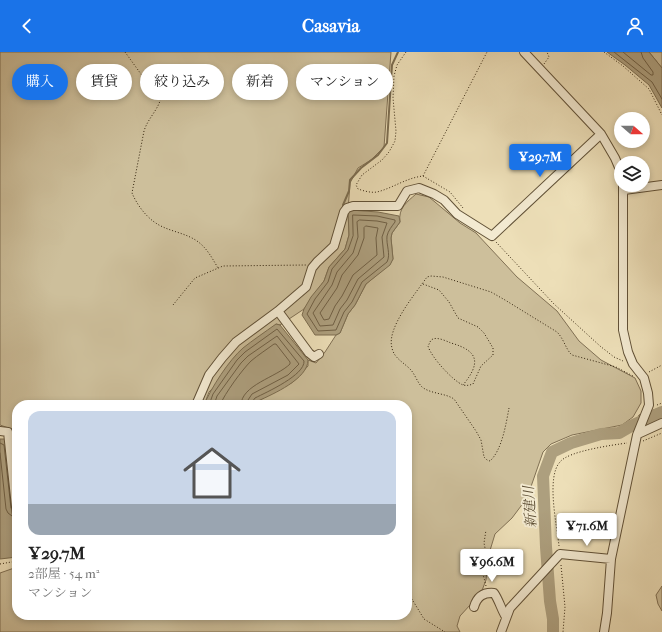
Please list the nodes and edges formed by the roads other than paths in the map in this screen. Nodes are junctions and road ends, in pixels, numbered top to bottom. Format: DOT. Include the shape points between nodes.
graph roads {
  1 [pos="524,52"];
  2 [pos="601,134"];
  3 [pos="614,156"];
  4 [pos="662,185"];
  5 [pos="650,186"];
  6 [pos="624,192"];
  7 [pos="278,311"];
  8 [pos="319,354"];
  9 [pos="198,400"];
  10 [pos="662,423"];
  11 [pos="0,431"];
  12 [pos="639,432"];
  13 [pos="12,469"];
  14 [pos="611,559"];
  15 [pos="474,607"];
  16 [pos="506,617"];
  17 [pos="501,632"];
  18 [pos="604,632"];
  1 -- 2 [label="street"];
  2 -- 3 [label="street"];
  2 -- 7 [label="street" via="492,236 457,214 444,200 419,188 407,191 398,206 347,208 334,246 314,265 306,287"];
  4 -- 5 [label="street"];
  6 -- 12 [label="street" via="623,330 628,352 638,376 644,378 648,393 648,405"];
  7 -- 8 [label="street" via="309,353 314,357"];
  7 -- 9 [label="street" via="236,342 209,375"];
  10 -- 12 [label="street"];
  11 -- 13 [label="street" via="8,432"];
  12 -- 14 [label="street"];
  14 -- 16 [label="street" via="560,554 510,608"];
  14 -- 18 [label="street"];
  15 -- 16 [label="street" via="481,595 487,592 494,593"];
  16 -- 17 [label="street"];
}
